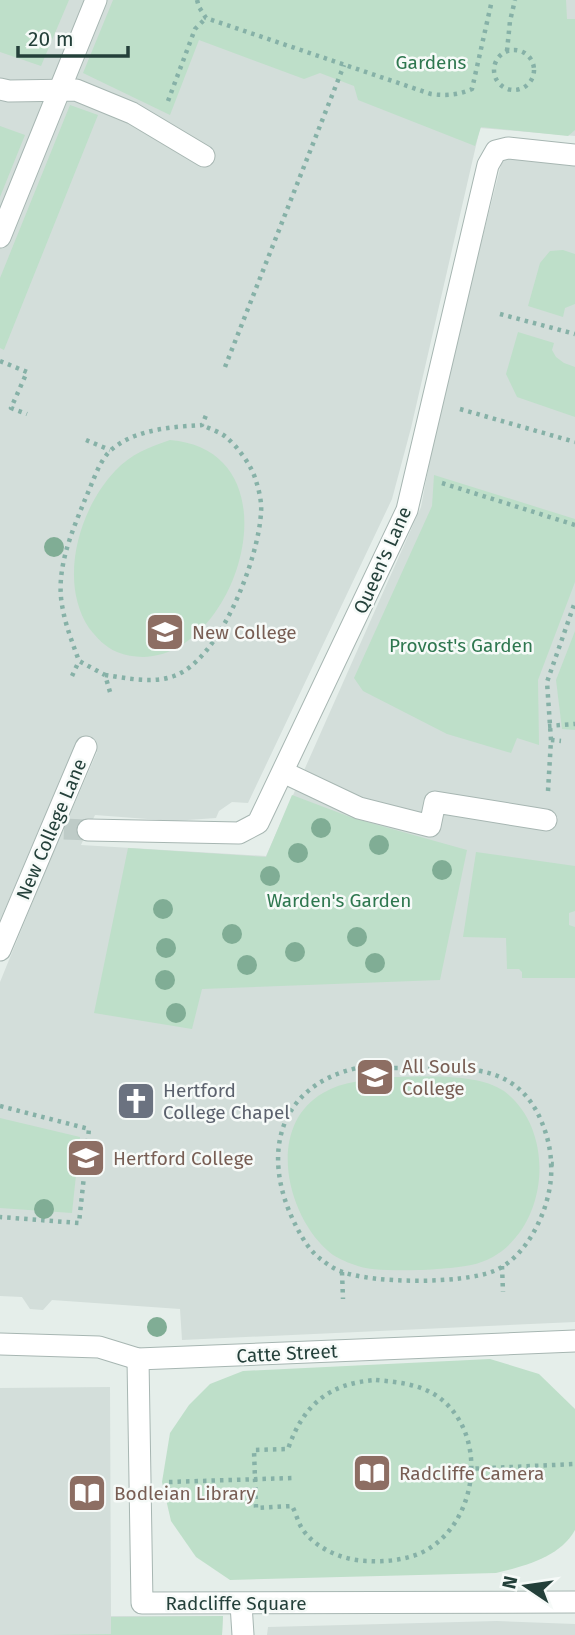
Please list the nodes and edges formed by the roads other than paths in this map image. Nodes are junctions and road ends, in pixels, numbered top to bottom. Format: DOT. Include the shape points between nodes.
graph roads {
  1 [pos="96,0"];
  2 [pos="0,89"];
  3 [pos="60,89"];
  4 [pos="575,155"];
  5 [pos="204,156"];
  6 [pos="0,237"];
  7 [pos="86,747"];
  8 [pos="283,772"];
  9 [pos="546,820"];
  10 [pos="88,830"];
  11 [pos="0,950"];
  12 [pos="575,1341"];
  13 [pos="0,1344"];
  14 [pos="138,1359"];
  15 [pos="575,1602"];
  16 [pos="242,1604"];
  17 [pos="243,1635"];
  1 -- 3 [label="street"];
  2 -- 3 [label="street"];
  3 -- 5 [label="street" via="76,90 132,113"];
  3 -- 6 [label="street"];
  4 -- 8 [label="street, Queen's Lane" via="509,148 496,152 488,165 407,510"];
  7 -- 11 [label="street, New College Lane" via="58,829"];
  8 -- 9 [label="street" via="359,808 430,826 435,802"];
  8 -- 10 [label="street, Queen's Lane" via="258,823 239,833"];
  12 -- 14 [label="street, Catte Street"];
  13 -- 14 [label="street, Catte Street" via="99,1347"];
  14 -- 16 [label="street, Radcliffe Square" via="142,1602"];
  15 -- 16 [label="street, Radcliffe Square"];
  16 -- 17 [label="street"];
}
